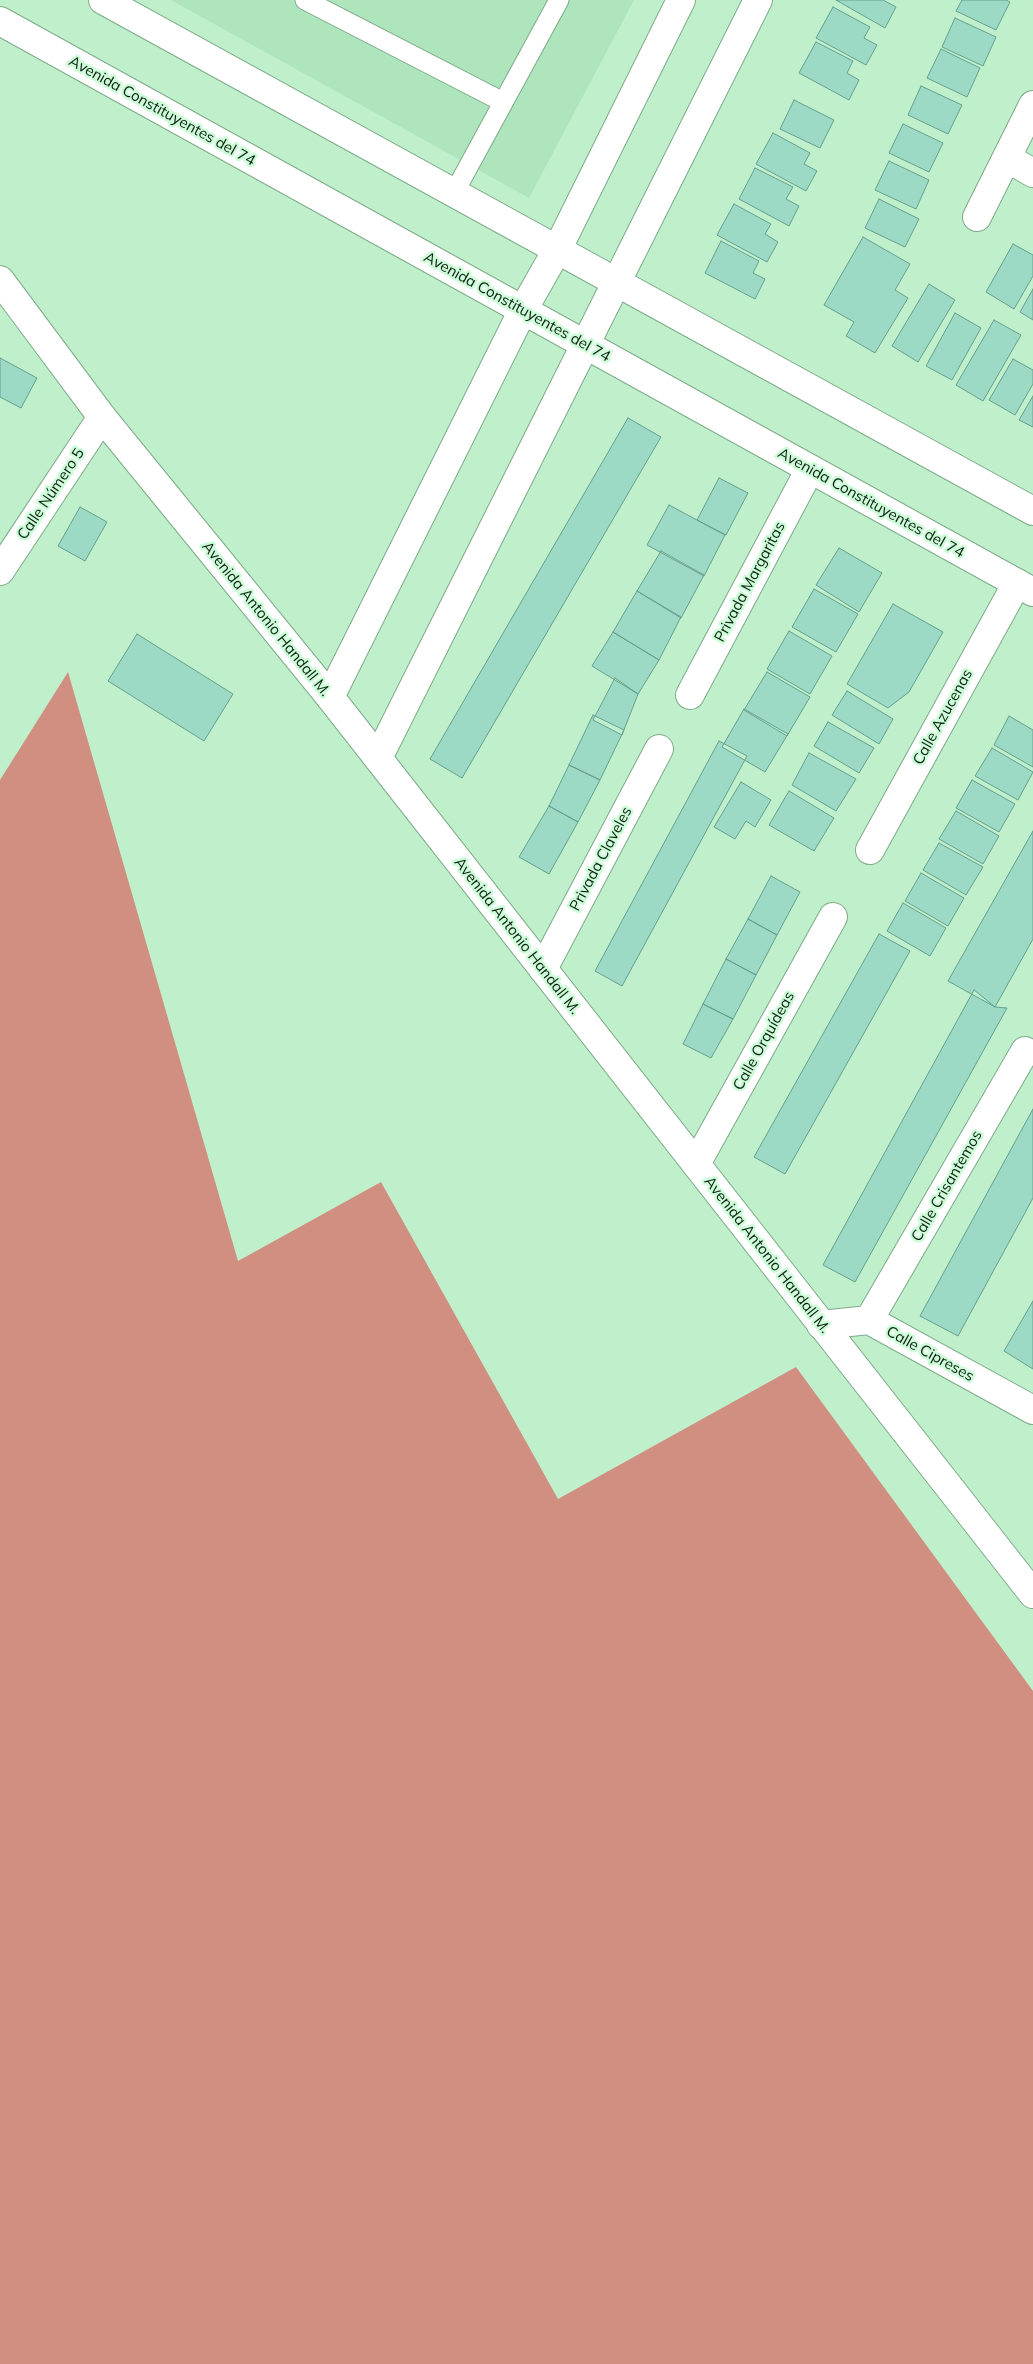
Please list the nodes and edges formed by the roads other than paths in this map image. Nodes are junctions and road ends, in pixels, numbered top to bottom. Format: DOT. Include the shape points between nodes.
graph roads {
  1 [pos="103,0"];
  2 [pos="305,0"];
  3 [pos="559,0"];
  4 [pos="681,0"];
  5 [pos="758,0"];
  6 [pos="0,21"];
  7 [pos="503,102"];
  8 [pos="1033,105"];
  9 [pos="1006,158"];
  10 [pos="1033,173"];
  11 [pos="454,193"];
  12 [pos="977,217"];
  13 [pos="557,250"];
  14 [pos="0,280"];
  15 [pos="616,283"];
  16 [pos="522,310"];
  17 [pos="585,344"];
  18 [pos="102,417"];
  19 [pos="810,469"];
  20 [pos="1033,512"];
  21 [pos="0,571"];
  22 [pos="1025,588"];
  23 [pos="690,695"];
  24 [pos="330,697"];
  25 [pos="659,749"];
  26 [pos="378,758"];
  27 [pos="870,850"];
  28 [pos="833,917"];
  29 [pos="543,969"];
  30 [pos="1024,1051"];
  31 [pos="696,1164"];
  32 [pos="869,1320"];
  33 [pos="821,1325"];
  34 [pos="1033,1410"];
  35 [pos="1033,1594"];
  1 -- 11 [label="street"];
  2 -- 7 [label="lane"];
  3 -- 7 [label="lane"];
  4 -- 13 [label="street"];
  5 -- 15 [label="street"];
  6 -- 16 [label="street, Avenida Constituyentes del 74"];
  7 -- 11 [label="lane"];
  8 -- 9 [label="street"];
  9 -- 10 [label="street"];
  9 -- 12 [label="street"];
  11 -- 13 [label="street"];
  13 -- 15 [label="street"];
  13 -- 16 [label="street"];
  14 -- 18 [label="street, Avenida Antonio Handall M."];
  15 -- 17 [label="street"];
  15 -- 20 [label="street"];
  16 -- 17 [label="street, Avenida Constituyentes del 74"];
  16 -- 24 [label="street"];
  17 -- 19 [label="street, Avenida Constituyentes del 74"];
  17 -- 26 [label="street"];
  18 -- 21 [label="street, Calle Número 5"];
  18 -- 24 [label="street, Avenida Antonio Handall M."];
  19 -- 22 [label="street, Avenida Constituyentes del 74"];
  19 -- 23 [label="street, Privada Margaritas"];
  22 -- 27 [label="street, Calle Azucenas"];
  24 -- 26 [label="street, Avenida Antonio Handall M."];
  25 -- 29 [label="street, Privada Claveles"];
  26 -- 29 [label="street, Avenida Antonio Handall M."];
  28 -- 31 [label="street, Calle Orquídeas"];
  29 -- 31 [label="street, Avenida Antonio Handall M."];
  30 -- 32 [label="street, Calle Crisantemos"];
  31 -- 33 [label="street, Avenida Antonio Handall M."];
  32 -- 33 [label="street, Calle Cipreses"];
  32 -- 34 [label="street, Calle Cipreses"];
  33 -- 35 [label="street, Avenida Antonio Handall M."];
}
